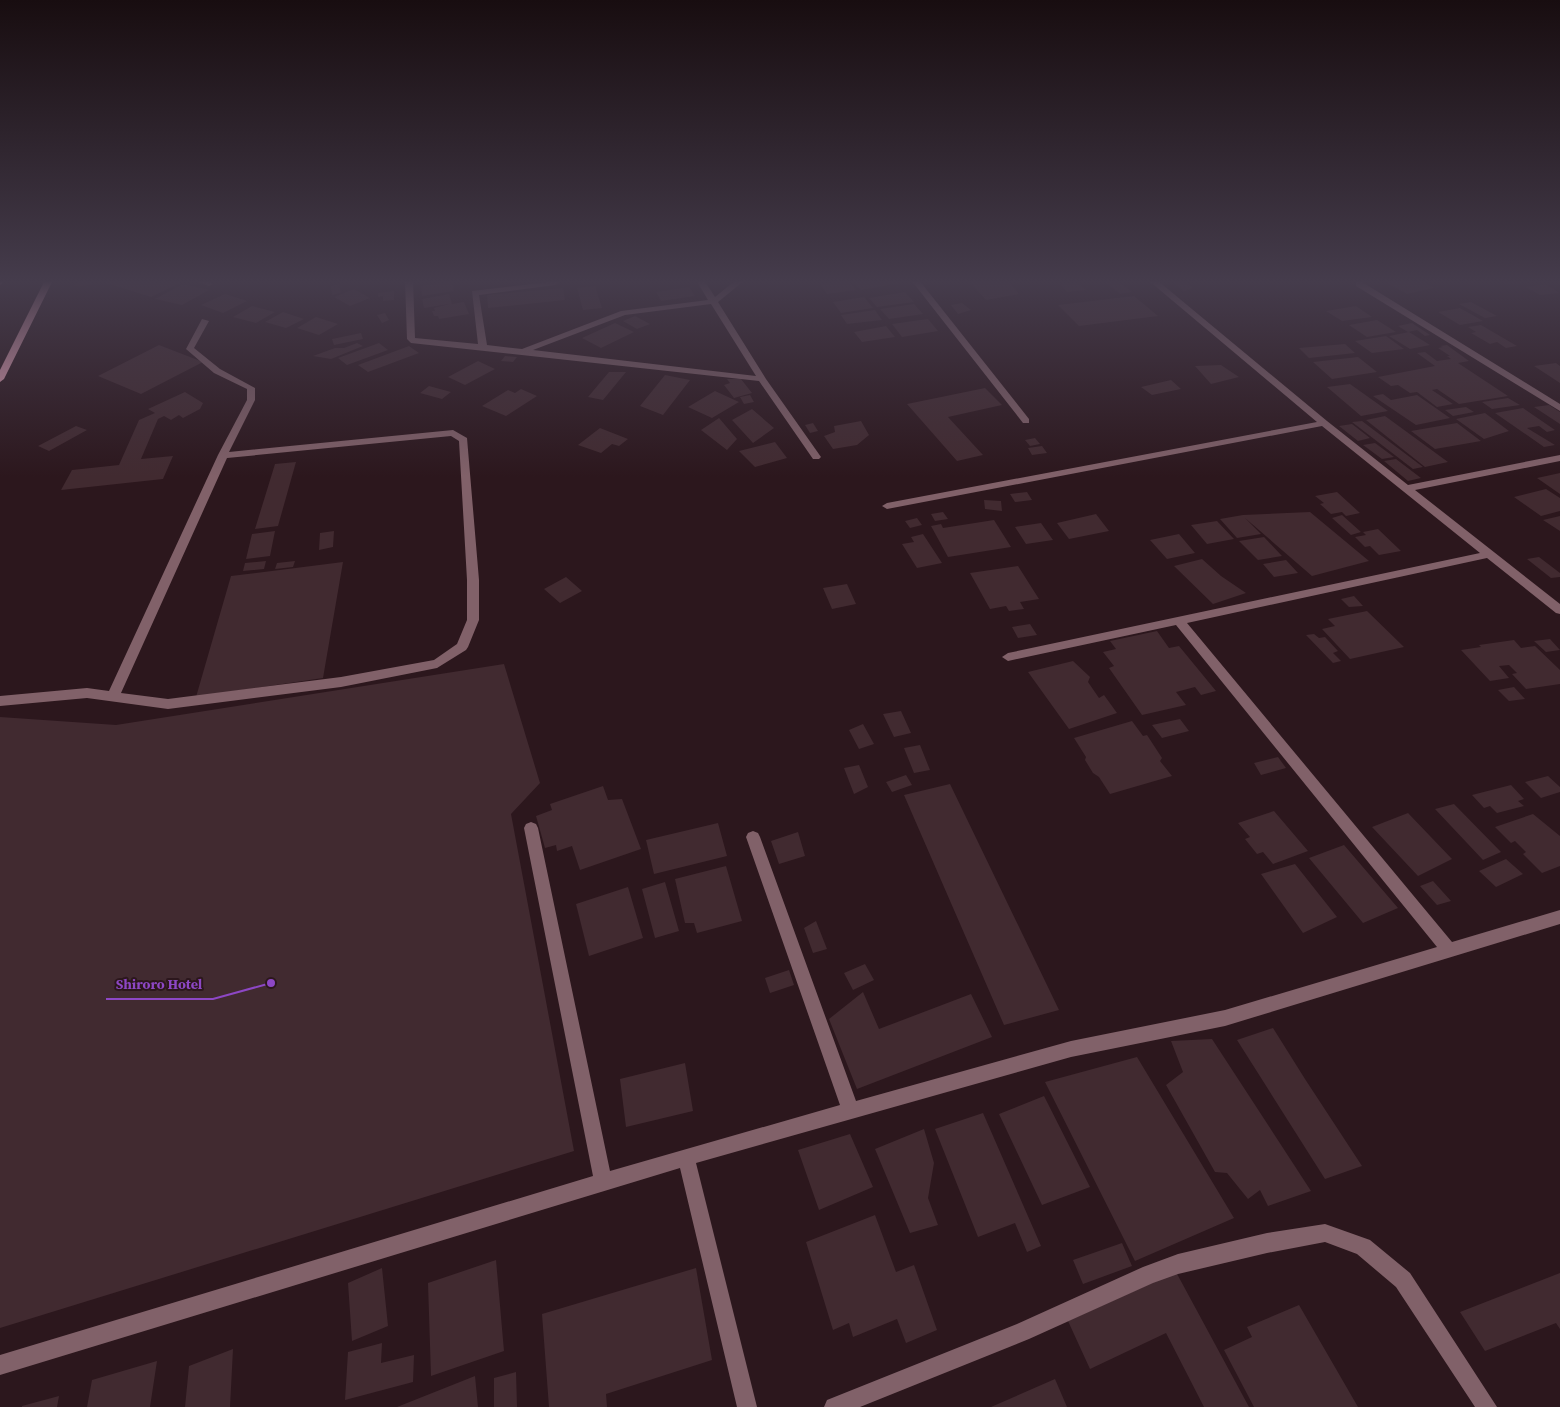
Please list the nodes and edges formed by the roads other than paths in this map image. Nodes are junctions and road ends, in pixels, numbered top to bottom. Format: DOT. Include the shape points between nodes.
graph roads {
  1 [pos="17,346"];
  2 [pos="192,346"];
  3 [pos="466,346"];
  4 [pos="536,346"];
  5 [pos="742,346"];
  6 [pos="967,346"];
  7 [pos="1231,346"];
  8 [pos="1459,346"];
  9 [pos="483,347"];
  10 [pos="522,351"];
  11 [pos="0,379"];
  12 [pos="762,379"];
  13 [pos="1560,408"];
  14 [pos="1026,421"];
  15 [pos="1324,423"];
  16 [pos="223,455"];
  17 [pos="816,457"];
  18 [pos="1560,458"];
  19 [pos="1408,488"];
  20 [pos="887,506"];
  21 [pos="1490,554"];
  22 [pos="1560,610"];
  23 [pos="1178,620"];
  24 [pos="1008,657"];
  25 [pos="113,696"];
  26 [pos="0,701"];
  27 [pos="531,828"];
  28 [pos="753,837"];
  29 [pos="1560,917"];
  30 [pos="1449,950"];
  31 [pos="851,1111"];
  32 [pos="686,1157"];
  33 [pos="603,1182"];
  34 [pos="0,1365"];
  35 [pos="747,1407"];
  36 [pos="834,1407"];
  37 [pos="1487,1407"];
  1 -- 11 [label="main road"];
  2 -- 16 [label="street" via="190,349 217,372 251,388 251,400"];
  3 -- 9 [label="street"];
  4 -- 10 [label="street"];
  5 -- 12 [label="street"];
  6 -- 14 [label="street"];
  7 -- 15 [label="street"];
  8 -- 13 [label="street"];
  9 -- 10 [label="street"];
  10 -- 12 [label="street"];
  12 -- 17 [label="street"];
  15 -- 19 [label="street"];
  15 -- 20 [label="street"];
  16 -- 25 [label="street"];
  16 -- 25 [label="street" via="452,433 464,440 474,620 462,647 438,664 341,682 168,704"];
  18 -- 19 [label="street"];
  19 -- 21 [label="street"];
  21 -- 22 [label="street"];
  21 -- 23 [label="street"];
  23 -- 24 [label="street"];
  23 -- 30 [label="street"];
  25 -- 26 [label="street" via="87,693"];
  27 -- 33 [label="street"];
  28 -- 31 [label="street"];
  29 -- 30 [label="street"];
  30 -- 31 [label="street" via="1226,1018 1071,1049"];
  31 -- 32 [label="street"];
  32 -- 33 [label="street"];
  32 -- 35 [label="street"];
  33 -- 34 [label="street"];
  36 -- 37 [label="street" via="1022,1332 1178,1264 1325,1233 1363,1248 1403,1280"];
}
